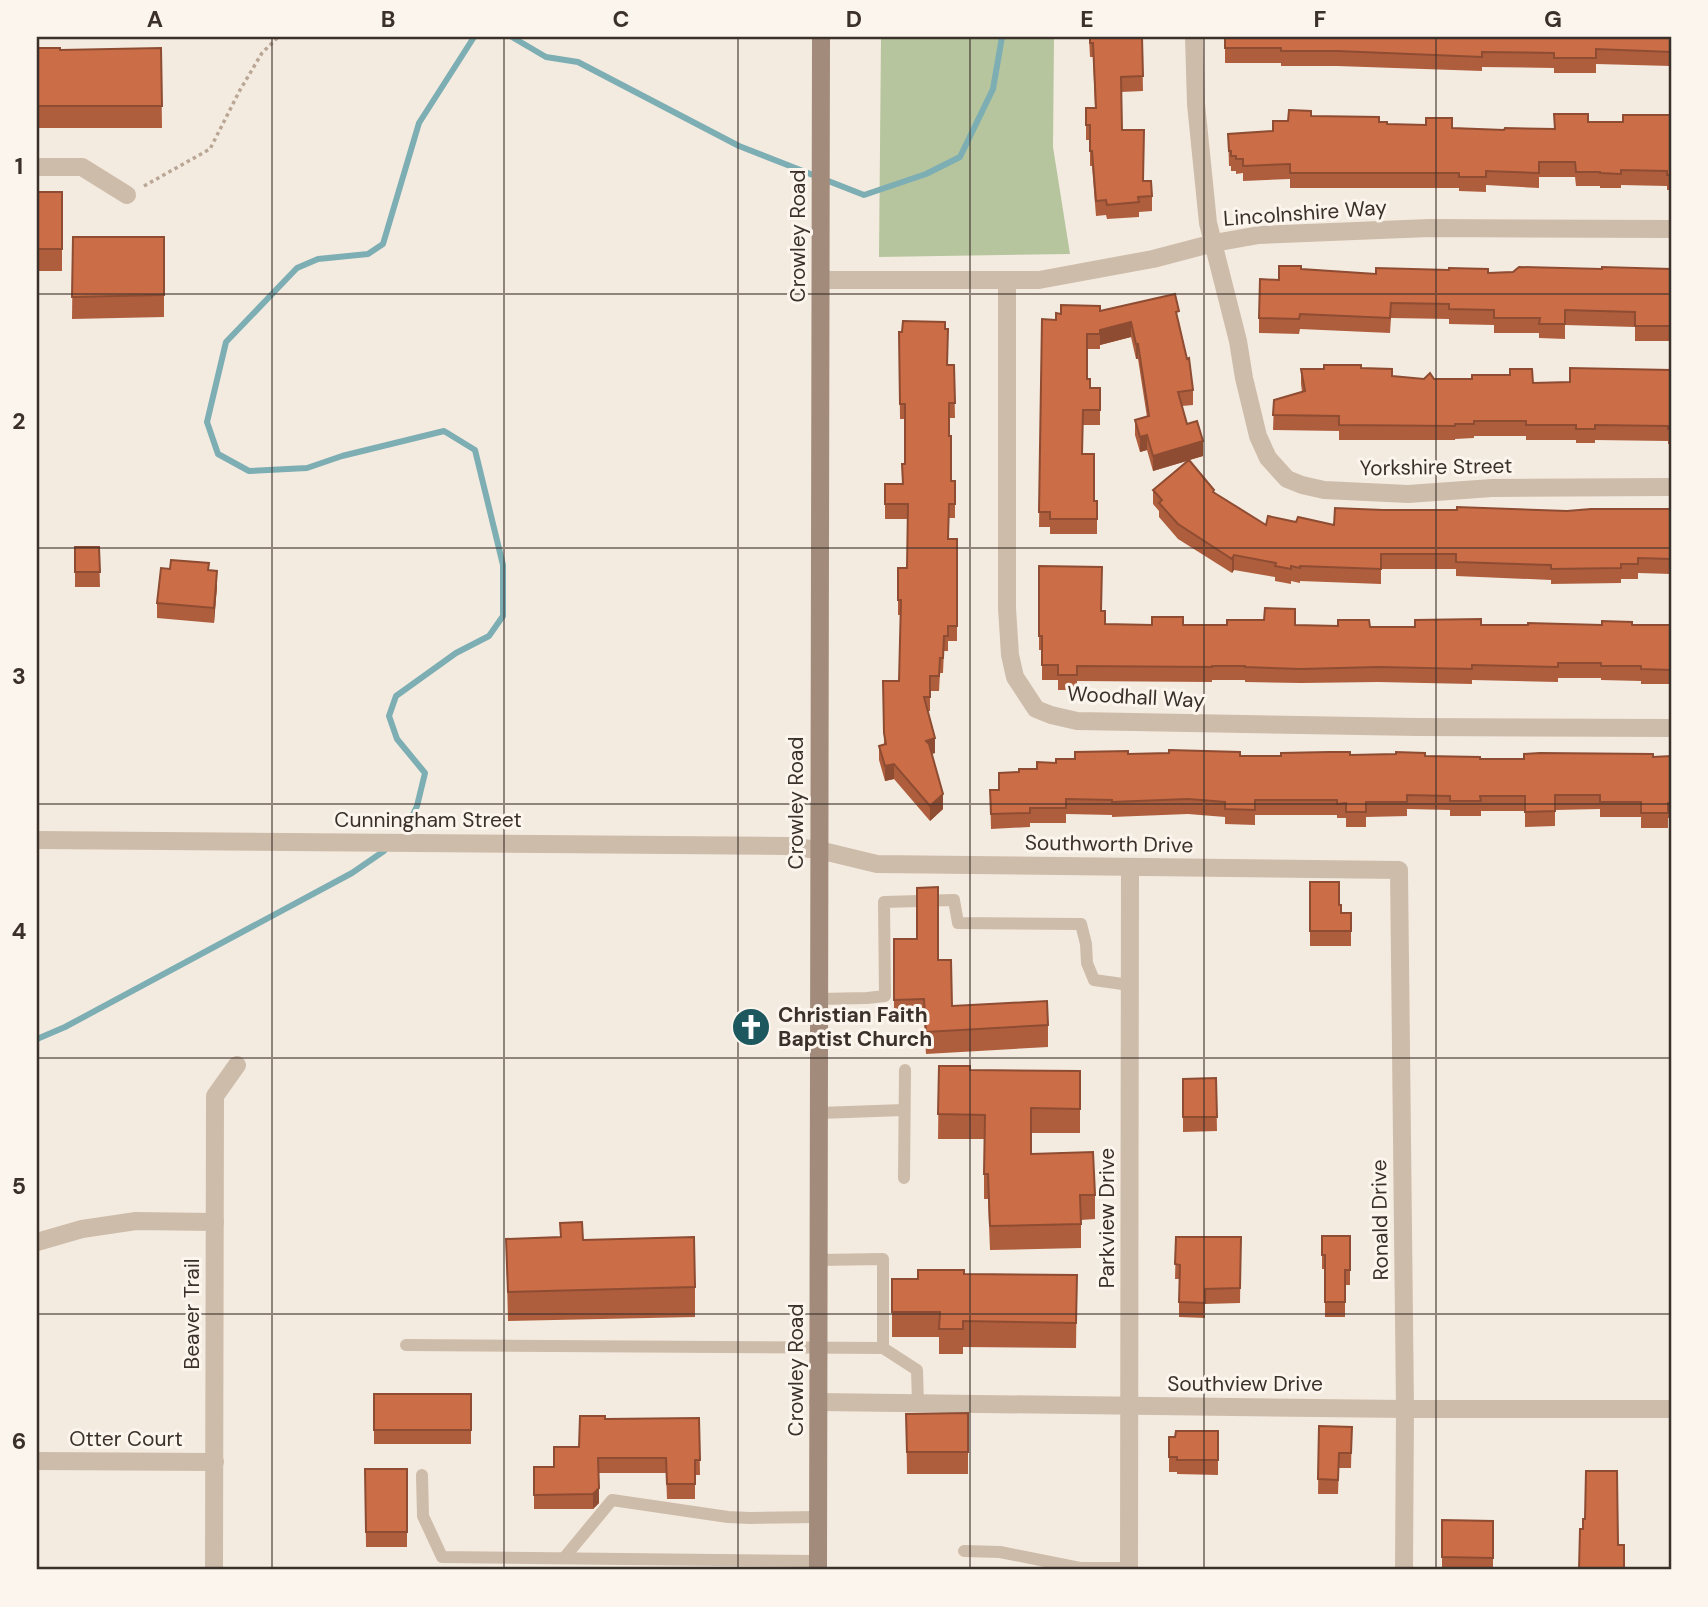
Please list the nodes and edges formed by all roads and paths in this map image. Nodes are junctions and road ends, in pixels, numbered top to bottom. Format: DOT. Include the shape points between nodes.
graph roads {
  1 [pos="278,37"];
  2 [pos="821,37"];
  3 [pos="1194,37"];
  4 [pos="37,167"];
  5 [pos="127,195"];
  6 [pos="1671,229"];
  7 [pos="1214,243"];
  8 [pos="821,280"];
  9 [pos="1007,280"];
  10 [pos="1671,486"];
  11 [pos="1671,728"];
  12 [pos="37,840"];
  13 [pos="819,850"];
  14 [pos="1130,866"];
  15 [pos="1399,870"];
  16 [pos="1130,985"];
  17 [pos="819,999"];
  18 [pos="237,1065"];
  19 [pos="905,1070"];
  20 [pos="904,1110"];
  21 [pos="819,1113"];
  22 [pos="904,1178"];
  23 [pos="215,1222"];
  24 [pos="37,1242"];
  25 [pos="819,1260"];
  26 [pos="406,1345"];
  27 [pos="818,1348"];
  28 [pos="883,1348"];
  29 [pos="818,1402"];
  30 [pos="918,1404"];
  31 [pos="1130,1406"];
  32 [pos="1405,1409"];
  33 [pos="1671,1409"];
  34 [pos="37,1461"];
  35 [pos="215,1462"];
  36 [pos="422,1475"];
  37 [pos="818,1517"];
  38 [pos="964,1551"];
  39 [pos="564,1558"];
  40 [pos="818,1566"];
  41 [pos="1129,1569"];
  42 [pos="214,1570"];
  43 [pos="1404,1570"];
  1 -- 5 [label="path" via="251,71 210,149"];
  2 -- 8 [label="main road, Crowley Road"];
  3 -- 7 [label="street, Yorkshire Street" via="1196,104"];
  4 -- 5 [label="street" via="82,167"];
  6 -- 7 [label="street, Lincolnshire Way" via="1429,228 1259,235"];
  7 -- 9 [label="street, Lincolnshire Way" via="1052,278"];
  7 -- 10 [label="street, Yorkshire Street" via="1258,436 1268,458 1287,479 1324,490 1408,494"];
  8 -- 9 [label="street, Lincolnshire Way"];
  8 -- 13 [label="main road, Crowley Road"];
  9 -- 11 [label="street, Woodhall Way" via="1010,655 1015,677 1036,709 1077,721"];
  12 -- 13 [label="street, Cunningham Street" via="786,846"];
  13 -- 14 [label="street, Southworth Drive" via="877,864"];
  13 -- 17 [label="main road, Crowley Road"];
  14 -- 15 [label="street, Southworth Drive"];
  14 -- 16 [label="street, Parkview Drive"];
  15 -- 32 [label="street, Ronald Drive"];
  16 -- 17 [label="lane" via="1094,980 1081,925 958,923 954,900 884,902 885,996"];
  16 -- 31 [label="street, Parkview Drive"];
  17 -- 21 [label="main road, Crowley Road"];
  18 -- 23 [label="street, Beaver Trail" via="215,1096"];
  19 -- 20 [label="lane"];
  20 -- 21 [label="lane"];
  20 -- 22 [label="lane"];
  21 -- 25 [label="main road, Crowley Road"];
  23 -- 24 [label="street" via="136,1221 82,1228"];
  23 -- 35 [label="street, Beaver Trail"];
  25 -- 27 [label="main road, Crowley Road"];
  25 -- 28 [label="lane" via="883,1259"];
  26 -- 27 [label="lane"];
  27 -- 28 [label="lane"];
  27 -- 29 [label="main road, Crowley Road"];
  28 -- 30 [label="lane" via="916,1370"];
  29 -- 30 [label="street, Southview Drive"];
  29 -- 37 [label="main road, Crowley Road"];
  30 -- 31 [label="street, Southview Drive"];
  31 -- 32 [label="street, Southview Drive"];
  31 -- 41 [label="street, Parkview Drive"];
  32 -- 33 [label="street, Southview Drive"];
  32 -- 43 [label="street, Ronald Drive"];
  34 -- 35 [label="street, Otter Court"];
  35 -- 42 [label="street, Beaver Trail"];
  36 -- 39 [label="lane" via="423,1516 443,1557"];
  37 -- 39 [label="lane" via="728,1517 612,1500"];
  37 -- 40 [label="main road, Crowley Road"];
  38 -- 41 [label="lane" via="1000,1552 1080,1568"];
  39 -- 40 [label="lane"];
}
